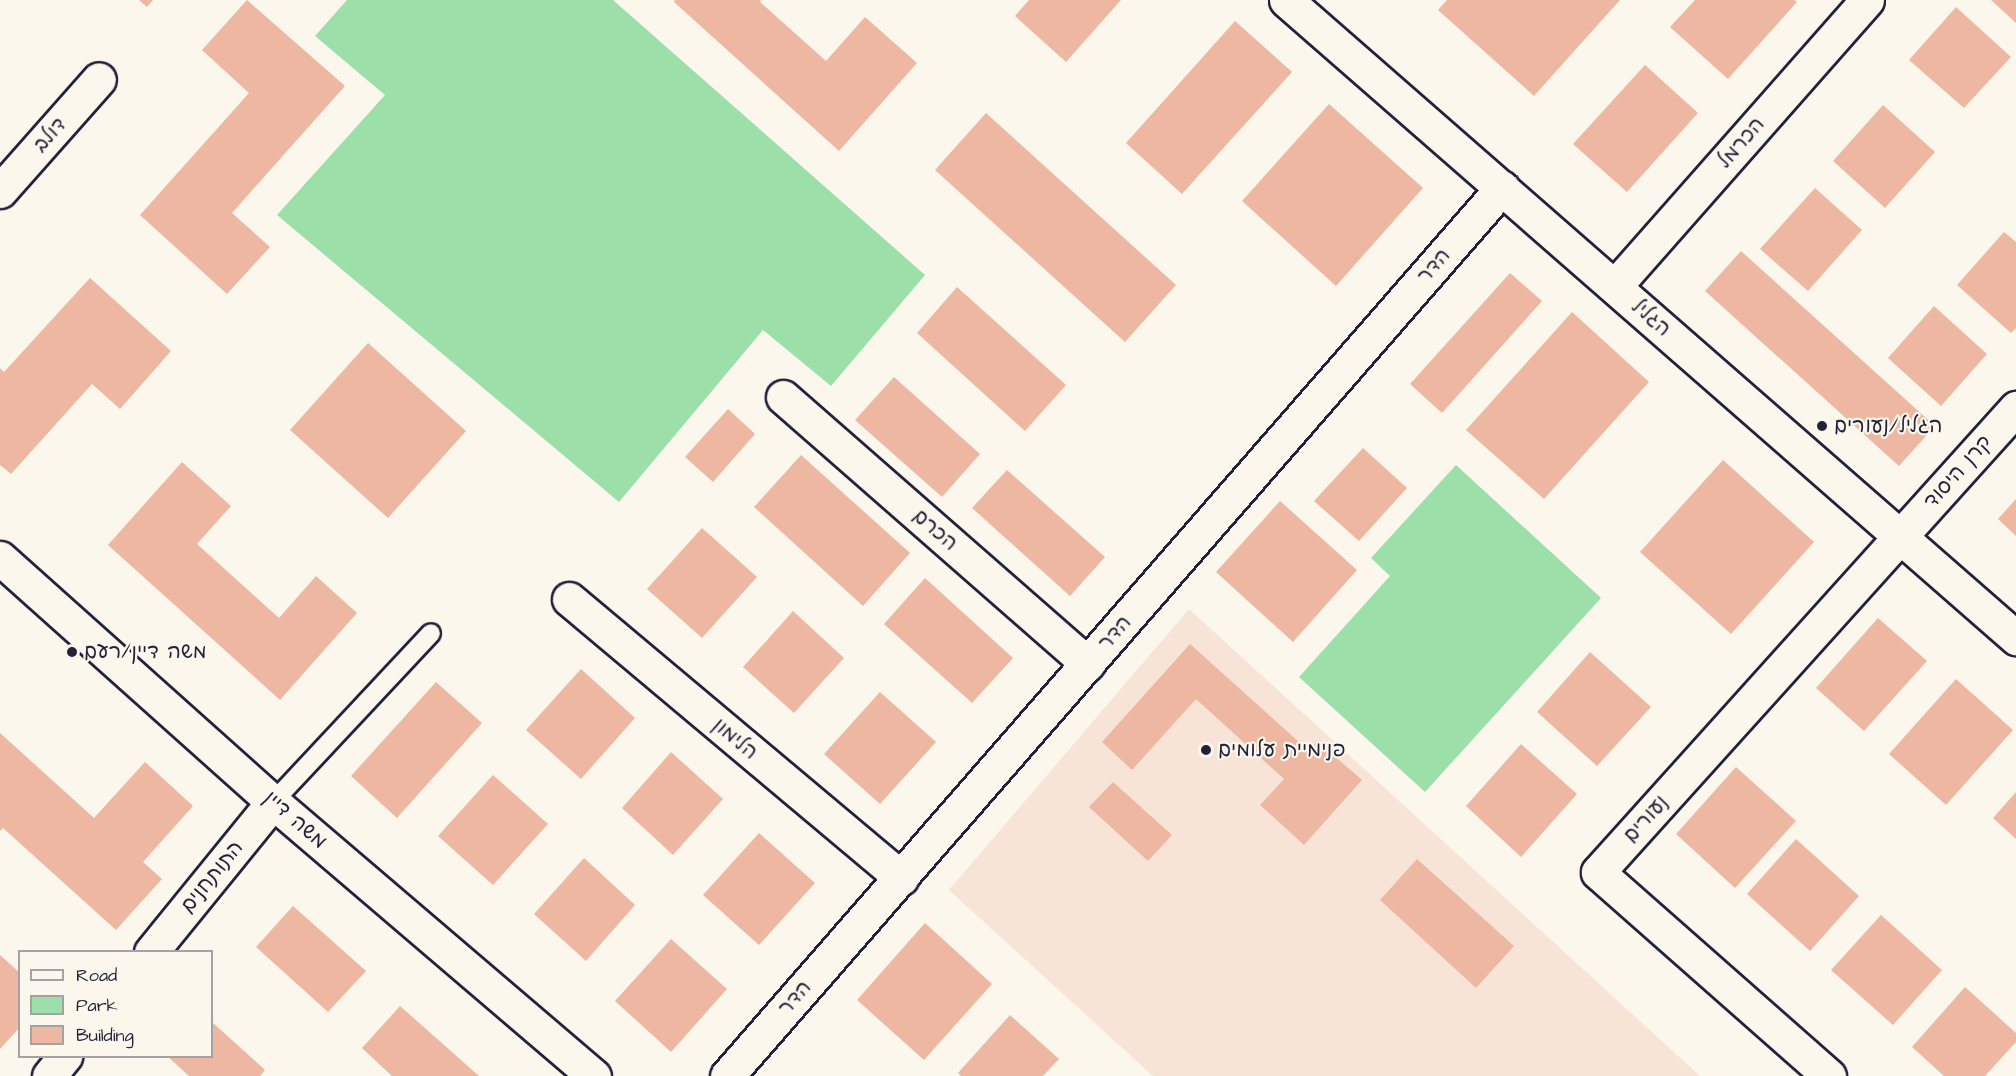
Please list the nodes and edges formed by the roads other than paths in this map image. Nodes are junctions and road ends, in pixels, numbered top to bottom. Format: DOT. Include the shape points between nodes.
graph roads {
  1 [pos="1286,0"];
  2 [pos="1867,0"];
  3 [pos="99,79"];
  4 [pos="1502,188"];
  5 [pos="0,191"];
  6 [pos="1615,286"];
  7 [pos="783,397"];
  8 [pos="2016,408"];
  9 [pos="1899,536"];
  10 [pos="0,558"];
  11 [pos="569,599"];
  12 [pos="431,633"];
  13 [pos="2016,638"];
  14 [pos="1088,664"];
  15 [pos="273,802"];
  16 [pos="901,878"];
  17 [pos="152,950"];
  18 [pos="64,1058"];
  19 [pos="50,1076"];
  20 [pos="594,1076"];
  21 [pos="727,1076"];
  22 [pos="1829,1076"];
  1 -- 4 [label="street, הגליל"];
  2 -- 6 [label="street, הכרמל"];
  3 -- 5 [label="street, דולב"];
  4 -- 6 [label="street, הגליל"];
  4 -- 14 [label="street, הדר"];
  6 -- 9 [label="street, הגליל"];
  7 -- 14 [label="street, הכרם"];
  8 -- 9 [label="street, קרן היסוד"];
  9 -- 13 [label="street, הגליל"];
  9 -- 22 [label="street, נעורים" via="1598,872"];
  10 -- 15 [label="street, משה דיין"];
  11 -- 16 [label="street, הלימון"];
  12 -- 15 [label="lane"];
  14 -- 16 [label="street, הדר"];
  15 -- 17 [label="street, התותחנים"];
  15 -- 20 [label="street, משה דיין"];
  16 -- 21 [label="street, הדר"];
  18 -- 19 [label="street"];
}
